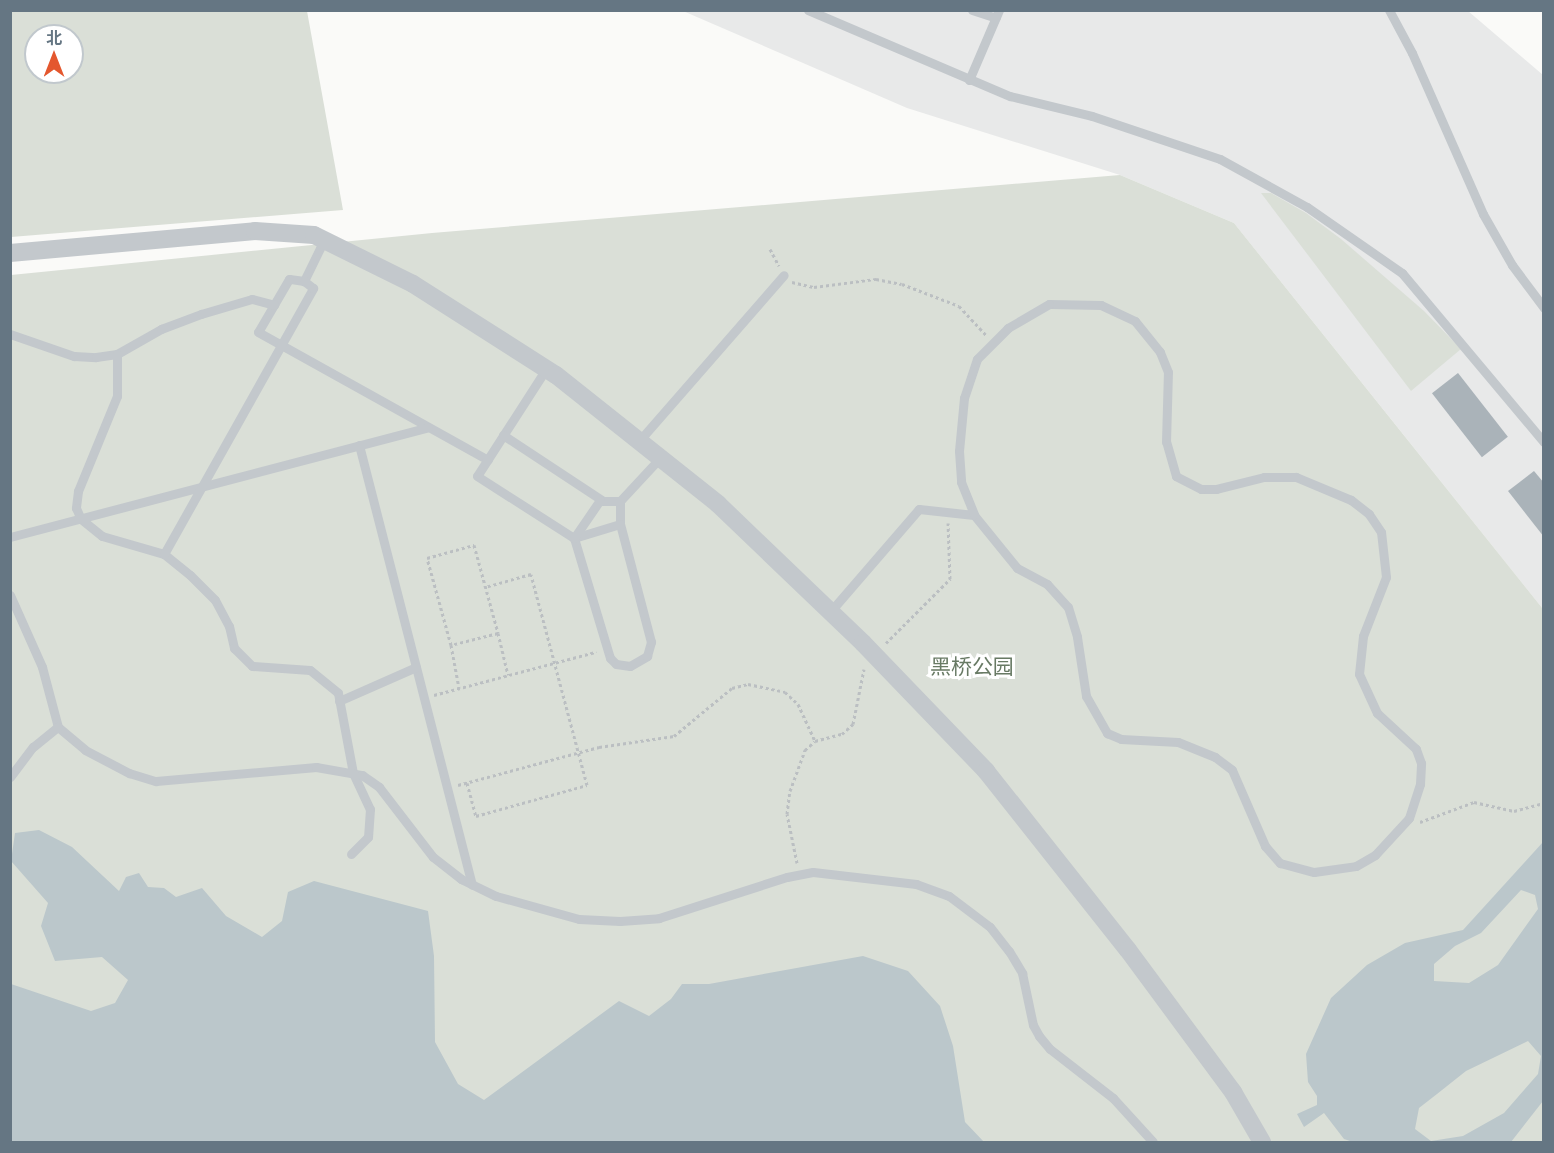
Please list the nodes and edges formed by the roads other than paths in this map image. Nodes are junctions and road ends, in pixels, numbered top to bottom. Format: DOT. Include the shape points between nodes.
graph roads {
  1 [pos="808,10"];
  2 [pos="972,10"];
  3 [pos="1389,10"];
  4 [pos="998,14"];
  5 [pos="969,80"];
  6 [pos="324,240"];
  7 [pos="10,253"];
  8 [pos="784,275"];
  9 [pos="303,281"];
  10 [pos="274,305"];
  11 [pos="1544,309"];
  12 [pos="10,334"];
  13 [pos="281,345"];
  14 [pos="117,354"];
  15 [pos="546,369"];
  16 [pos="428,427"];
  17 [pos="503,435"];
  18 [pos="639,441"];
  19 [pos="1544,442"];
  20 [pos="359,445"];
  21 [pos="660,458"];
  22 [pos="488,460"];
  23 [pos="202,487"];
  24 [pos="600,500"];
  25 [pos="620,501"];
  26 [pos="975,516"];
  27 [pos="81,519"];
  28 [pos="620,524"];
  29 [pos="10,537"];
  30 [pos="574,538"];
  31 [pos="164,554"];
  32 [pos="10,596"];
  33 [pos="830,612"];
  34 [pos="416,668"];
  35 [pos="339,701"];
  36 [pos="58,727"];
  37 [pos="353,772"];
  38 [pos="10,777"];
  39 [pos="351,854"];
  40 [pos="472,885"];
  41 [pos="1153,1143"];
  42 [pos="1262,1143"];
  1 -- 5 [label="lane"];
  2 -- 4 [label="lane"];
  3 -- 11 [label="lane" via="1483,214 1512,265"];
  4 -- 5 [label="lane"];
  5 -- 19 [label="lane" via="1220,159 1307,207 1402,273"];
  6 -- 7 [label="street" via="314,235 255,231"];
  6 -- 9 [label="lane"];
  6 -- 15 [label="street" via="413,284"];
  8 -- 18 [label="lane"];
  9 -- 10 [label="lane" via="289,279"];
  9 -- 13 [label="lane" via="313,288"];
  10 -- 13 [label="lane" via="258,332"];
  10 -- 14 [label="lane" via="252,299 201,314 161,329"];
  12 -- 14 [label="lane" via="74,356"];
  13 -- 16 [label="lane"];
  13 -- 23 [label="lane"];
  14 -- 27 [label="lane" via="117,396 78,491 76,508"];
  15 -- 17 [label="lane"];
  15 -- 18 [label="street"];
  16 -- 20 [label="lane"];
  16 -- 22 [label="lane"];
  17 -- 22 [label="lane"];
  17 -- 24 [label="lane"];
  18 -- 21 [label="street"];
  20 -- 23 [label="lane"];
  20 -- 34 [label="lane"];
  21 -- 25 [label="lane"];
  21 -- 33 [label="street" via="718,504"];
  22 -- 30 [label="lane" via="477,476"];
  23 -- 27 [label="lane"];
  23 -- 31 [label="lane"];
  24 -- 25 [label="lane"];
  24 -- 30 [label="lane"];
  25 -- 28 [label="lane"];
  26 -- 26 [label="lane" via="959,469 960,420 977,358 1023,317 1049,304 1081,303 1120,312 1148,334 1168,372 1166,442 1176,476 1201,489 1264,477 1296,477 1332,490 1369,514 1381,532 1386,577 1363,636 1359,674 1377,712 1416,749 1421,763 1420,784 1408,818 1376,855 1356,866 1314,872 1280,863 1265,846 1232,770 1215,756 1178,742 1121,739 1107,733 1086,696 1077,637 1068,608 1047,584 1017,568"];
  26 -- 33 [label="lane" via="920,509"];
  27 -- 29 [label="lane"];
  27 -- 31 [label="lane" via="102,536"];
  28 -- 30 [label="lane"];
  28 -- 30 [label="lane" via="651,642 647,656 630,666 616,664 606,650"];
  31 -- 35 [label="lane" via="215,600 241,658 252,666 310,670 328,681"];
  32 -- 36 [label="lane" via="42,667"];
  33 -- 42 [label="street" via="986,771 1128,950 1233,1092"];
  34 -- 35 [label="lane"];
  34 -- 40 [label="lane"];
  35 -- 37 [label="lane"];
  36 -- 37 [label="lane" via="101,759 156,781 316,767"];
  36 -- 38 [label="lane" via="33,747"];
  37 -- 39 [label="lane" via="370,809 370,824 368,837"];
  37 -- 40 [label="lane" via="379,788 433,857"];
  40 -- 41 [label="lane" via="536,909 579,919 620,921 659,918 800,874 846,874 916,884 949,896 990,927 1022,973 1032,1025 1039,1036 1113,1098"];
}
